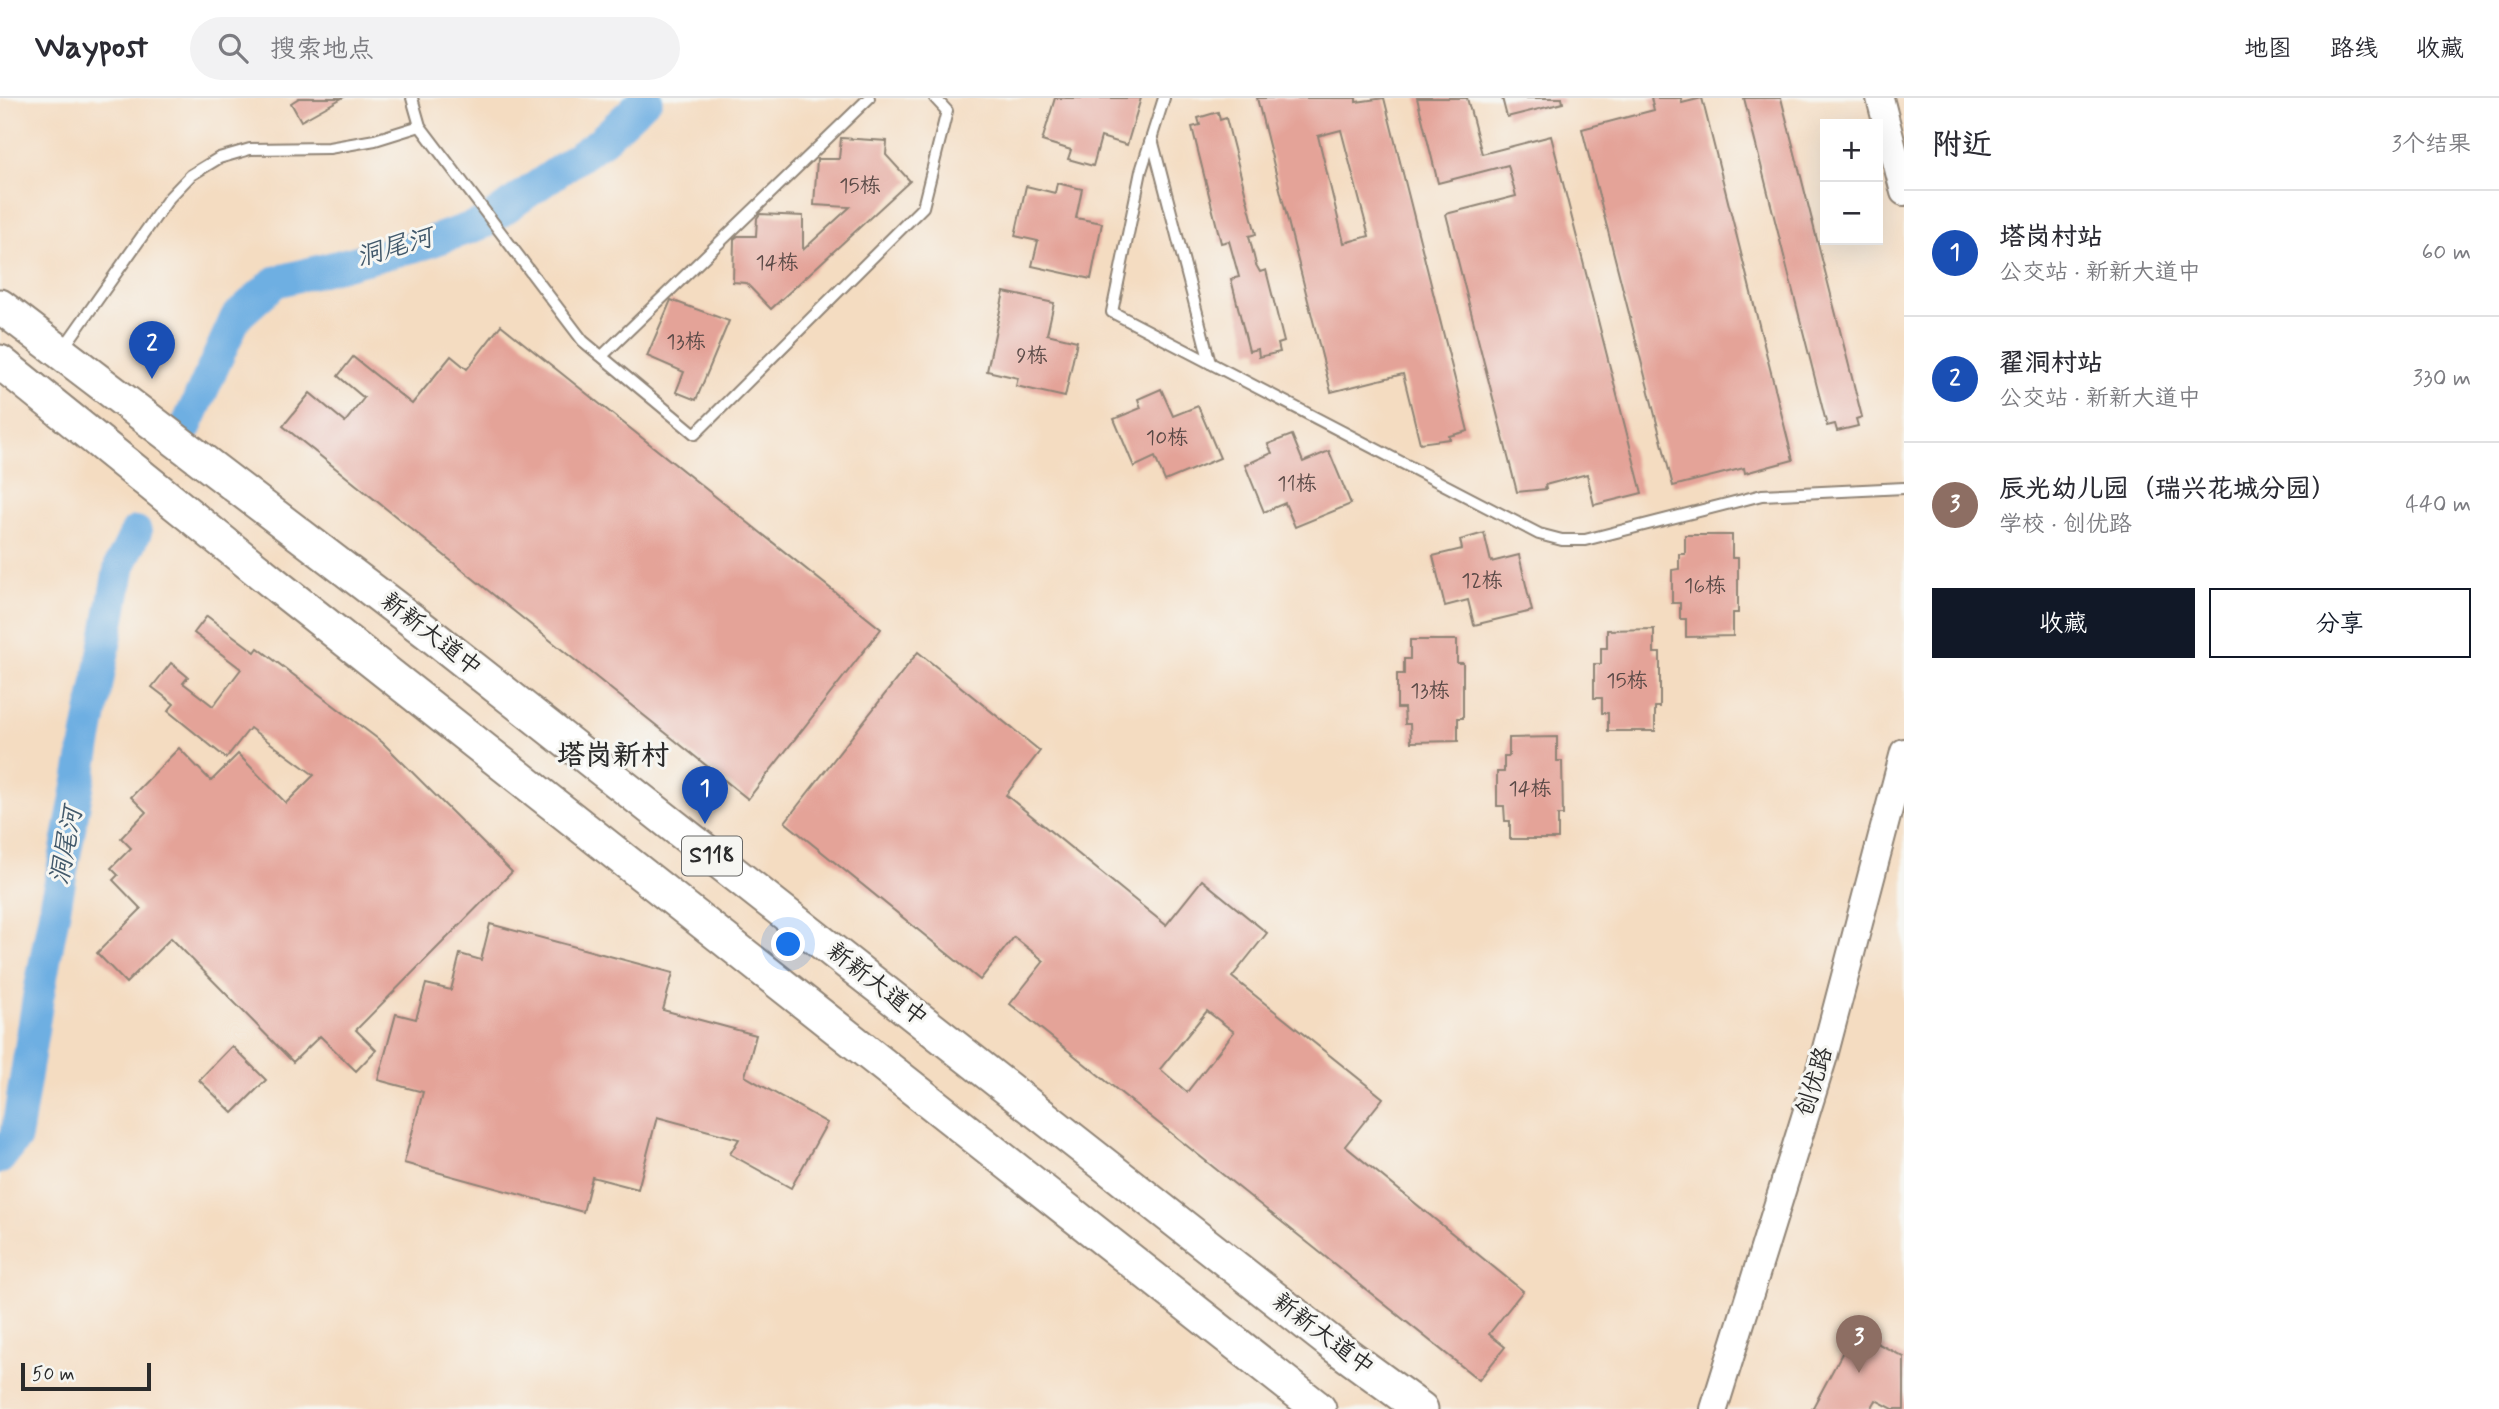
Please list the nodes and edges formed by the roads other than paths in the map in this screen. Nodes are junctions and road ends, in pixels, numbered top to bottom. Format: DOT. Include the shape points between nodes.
graph roads {
  1 [pos="412,98"];
  2 [pos="869,98"];
  3 [pos="935,98"];
  4 [pos="1164,98"];
  5 [pos="1880,98"];
  6 [pos="420,126"];
  7 [pos="1152,137"];
  8 [pos="1904,192"];
  9 [pos="0,306"];
  10 [pos="61,352"];
  11 [pos="602,356"];
  12 [pos="0,362"];
  13 [pos="1210,363"];
  14 [pos="1904,488"];
  15 [pos="1904,752"];
  16 [pos="1319,1409"];
  17 [pos="1421,1409"];
  18 [pos="1713,1409"];
  1 -- 6 [label="lane"];
  2 -- 11 [label="lane"];
  3 -- 11 [label="lane" via="947,111 923,207 695,434"];
  4 -- 7 [label="lane"];
  5 -- 8 [label="street"];
  6 -- 10 [label="lane" via="329,148 250,149 219,158 191,174 169,198"];
  6 -- 11 [label="lane" via="583,341"];
  7 -- 13 [label="lane"];
  7 -- 13 [label="lane" via="1112,312"];
  9 -- 10 [label="main road, 新新大道中 / S118"];
  10 -- 17 [label="main road, 新新大道中 / S118" via="431,635"];
  12 -- 16 [label="main road, S118" via="291,598"];
  13 -- 14 [label="lane" via="1539,534 1562,540 1585,540 1762,495"];
  15 -- 18 [label="street, 创优路" via="1824,1056"];
}
